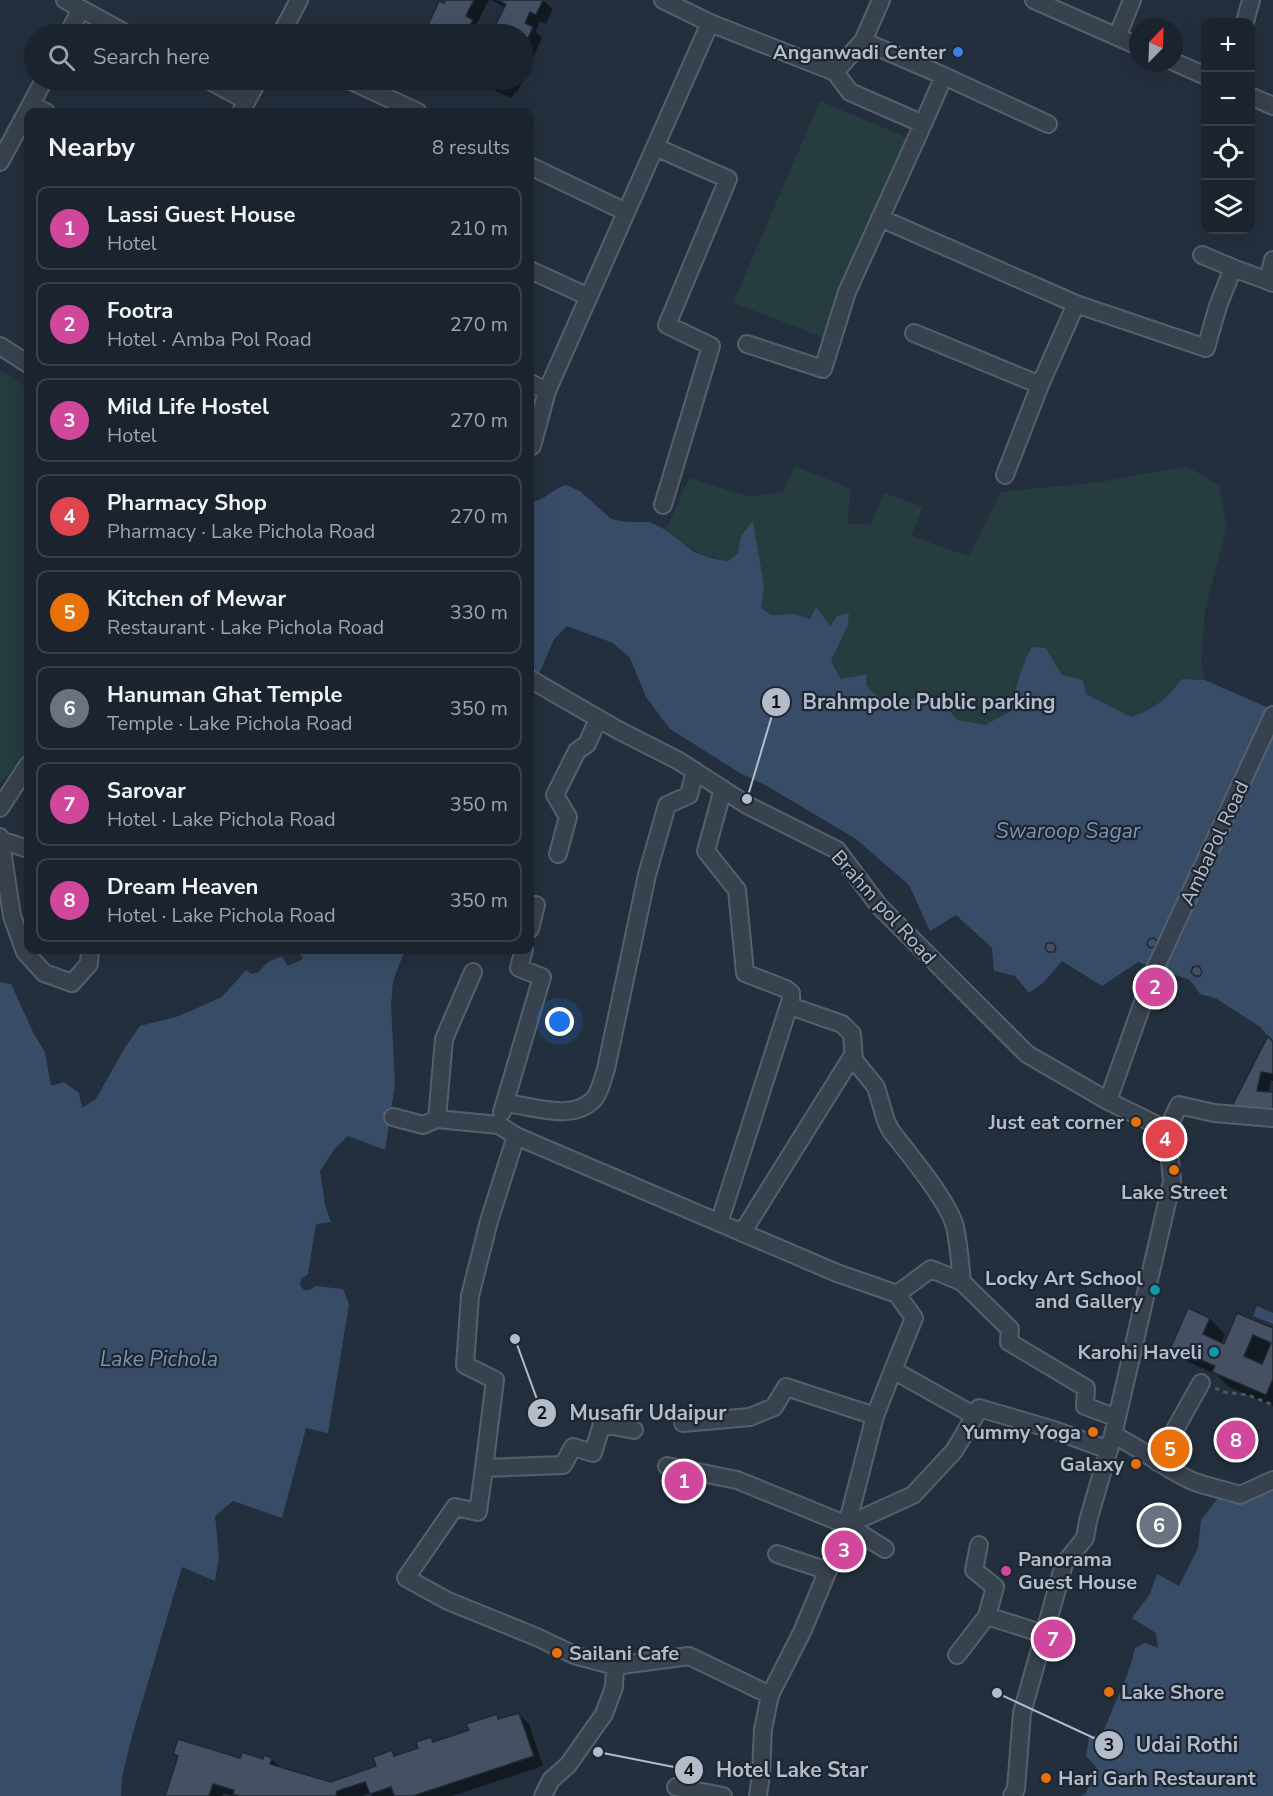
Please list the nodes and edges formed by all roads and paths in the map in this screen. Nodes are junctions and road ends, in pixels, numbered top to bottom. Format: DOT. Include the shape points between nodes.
graph roads {
  1 [pos="65,0"];
  2 [pos="663,0"];
  3 [pos="881,0"];
  4 [pos="1034,0"];
  5 [pos="1132,0"];
  6 [pos="1251,0"];
  7 [pos="292,3"];
  8 [pos="81,9"];
  9 [pos="1246,18"];
  10 [pos="710,22"];
  11 [pos="73,24"];
  12 [pos="109,24"];
  13 [pos="285,24"];
  14 [pos="1117,37"];
  15 [pos="864,41"];
  16 [pos="1129,42"];
  17 [pos="1183,66"];
  18 [pos="835,72"];
  19 [pos="1201,74"];
  20 [pos="944,76"];
  21 [pos="39,90"];
  22 [pos="221,90"];
  23 [pos="253,90"];
  24 [pos="371,90"];
  25 [pos="1255,98"];
  26 [pos="31,105"];
  27 [pos="1273,106"];
  28 [pos="244,107"];
  29 [pos="29,108"];
  30 [pos="37,108"];
  31 [pos="409,108"];
  32 [pos="24,118"];
  33 [pos="923,124"];
  34 [pos="1048,124"];
  35 [pos="655,147"];
  36 [pos="0,162"];
  37 [pos="534,167"];
  38 [pos="627,212"];
  39 [pos="879,218"];
  40 [pos="1202,255"];
  41 [pos="1273,260"];
  42 [pos="1233,268"];
  43 [pos="534,272"];
  44 [pos="1270,282"];
  45 [pos="589,297"];
  46 [pos="1076,304"];
  47 [pos="914,333"];
  48 [pos="747,344"];
  49 [pos="0,346"];
  50 [pos="24,361"];
  51 [pos="534,385"];
  52 [pos="1040,385"];
  53 [pos="547,392"];
  54 [pos="534,439"];
  55 [pos="1005,476"];
  56 [pos="663,505"];
  57 [pos="534,682"];
  58 [pos="1273,715"];
  59 [pos="598,719"];
  60 [pos="24,771"];
  61 [pos="695,771"];
  62 [pos="723,789"];
  63 [pos="0,808"];
  64 [pos="1,838"];
  65 [pos="24,847"];
  66 [pos="558,854"];
  67 [pos="536,905"];
  68 [pos="534,913"];
  69 [pos="24,949"];
  70 [pos="27,954"];
  71 [pos="89,954"];
  72 [pos="523,954"];
  73 [pos="473,972"];
  74 [pos="790,1006"];
  75 [pos="853,1055"];
  76 [pos="1108,1101"];
  77 [pos="505,1102"];
  78 [pos="393,1117"];
  79 [pos="1273,1118"];
  80 [pos="437,1119"];
  81 [pos="499,1125"];
  82 [pos="1167,1130"];
  83 [pos="516,1136"];
  84 [pos="719,1223"];
  85 [pos="742,1233"];
  86 [pos="962,1282"];
  87 [pos="897,1294"];
  88 [pos="893,1370"];
  89 [pos="1201,1383"];
  90 [pos="1273,1405"];
  91 [pos="875,1416"];
  92 [pos="975,1416"];
  93 [pos="1117,1418"];
  94 [pos="682,1423"];
  95 [pos="634,1430"];
  96 [pos="1111,1442"];
  97 [pos="1157,1462"];
  98 [pos="667,1466"];
  99 [pos="484,1468"];
  100 [pos="1273,1480"];
  101 [pos="847,1526"];
  102 [pos="979,1545"];
  103 [pos="885,1549"];
  104 [pos="777,1554"];
  105 [pos="828,1571"];
  106 [pos="987,1616"];
  107 [pos="1044,1634"];
  108 [pos="957,1655"];
  109 [pos="615,1666"];
  110 [pos="770,1695"];
  111 [pos="676,1787"];
  112 [pos="1014,1792"];
  113 [pos="543,1796"];
  114 [pos="723,1796"];
  115 [pos="758,1796"];
  1 -- 8 [label="street"];
  2 -- 10 [label="street"];
  3 -- 15 [label="street"];
  4 -- 14 [label="street"];
  5 -- 14 [label="street"];
  6 -- 9 [label="street"];
  7 -- 13 [label="street"];
  8 -- 11 [label="street"];
  8 -- 12 [label="street"];
  10 -- 18 [label="street"];
  10 -- 35 [label="street"];
  14 -- 16 [label="street"];
  15 -- 18 [label="street"];
  15 -- 20 [label="street"];
  17 -- 19 [label="street"];
  18 -- 33 [label="street" via="850,92"];
  20 -- 33 [label="street"];
  20 -- 34 [label="street"];
  21 -- 26 [label="street"];
  22 -- 28 [label="street"];
  23 -- 28 [label="street"];
  24 -- 31 [label="street"];
  25 -- 27 [label="street"];
  26 -- 29 [label="street"];
  26 -- 30 [label="street"];
  32 -- 36 [label="street"];
  33 -- 39 [label="street"];
  35 -- 38 [label="street"];
  35 -- 56 [label="street" via="728,179 667,325 711,346"];
  37 -- 38 [label="street"];
  38 -- 45 [label="street"];
  39 -- 46 [label="street"];
  39 -- 48 [label="street" via="847,292 823,369"];
  40 -- 42 [label="street"];
  41 -- 44 [label="street"];
  42 -- 44 [label="street"];
  42 -- 46 [label="street" via="1206,348"];
  43 -- 45 [label="street"];
  45 -- 53 [label="street"];
  46 -- 52 [label="street"];
  47 -- 52 [label="street"];
  49 -- 50 [label="street"];
  51 -- 53 [label="street"];
  52 -- 55 [label="street"];
  53 -- 54 [label="street"];
  57 -- 59 [label="street, Brahm pol Road"];
  58 -- 76 [label="street, AmbaPol Road" via="1154,971"];
  59 -- 61 [label="street, Brahm pol Road"];
  59 -- 66 [label="street" via="555,795 568,817"];
  60 -- 63 [label="street"];
  61 -- 62 [label="street, Brahm pol Road"];
  61 -- 77 [label="street" via="689,795 667,805 596,1098 581,1110 548,1110"];
  62 -- 74 [label="street" via="706,851 737,890 745,973 786,989 791,993"];
  62 -- 76 [label="street, Brahm pol Road" via="837,850 879,906 1027,1054"];
  64 -- 65 [label="street"];
  64 -- 69 [label="street" via="12,916"];
  67 -- 68 [label="street"];
  70 -- 71 [label="street" via="44,973 72,983 88,964"];
  72 -- 77 [label="street" via="519,968 542,977"];
  73 -- 80 [label="street" via="444,1039"];
  74 -- 75 [label="street" via="848,1028"];
  74 -- 84 [label="street"];
  75 -- 85 [label="street"];
  75 -- 86 [label="street" via="876,1087 891,1131 952,1218"];
  76 -- 82 [label="street, Brahm pol Road"];
  77 -- 81 [label="street"];
  78 -- 80 [label="street" via="423,1125"];
  79 -- 82 [label="street" via="1214,1113 1179,1105"];
  80 -- 81 [label="street"];
  81 -- 83 [label="street"];
  82 -- 93 [label="street" via="1172,1181"];
  83 -- 84 [label="street"];
  83 -- 99 [label="street" via="470,1296 465,1365 495,1380"];
  84 -- 85 [label="street"];
  85 -- 87 [label="street"];
  86 -- 87 [label="street" via="931,1269"];
  86 -- 93 [label="street" via="1010,1329 1009,1342 1086,1388 1085,1406"];
  87 -- 88 [label="street" via="914,1318"];
  88 -- 91 [label="street"];
  88 -- 92 [label="street"];
  89 -- 90 [label="path"];
  89 -- 97 [label="street"];
  91 -- 94 [label="street" via="786,1387 774,1407 750,1417"];
  91 -- 101 [label="street"];
  92 -- 96 [label="street" via="979,1408"];
  92 -- 101 [label="street" via="954,1451 913,1495"];
  93 -- 96 [label="street"];
  95 -- 99 [label="street" via="602,1424 593,1454 573,1447 563,1465"];
  96 -- 97 [label="street" via="1133,1444"];
  96 -- 107 [label="street" via="1085,1538 1064,1564"];
  97 -- 100 [label="street" via="1194,1482 1240,1495"];
  98 -- 101 [label="street" via="737,1480"];
  99 -- 109 [label="street" via="478,1512 455,1507 406,1578 448,1601 574,1655"];
  101 -- 103 [label="street"];
  101 -- 105 [label="street"];
  102 -- 106 [label="street" via="974,1570 995,1587"];
  104 -- 105 [label="street"];
  105 -- 110 [label="street"];
  106 -- 107 [label="street"];
  106 -- 108 [label="street"];
  107 -- 112 [label="street" via="1022,1713"];
  109 -- 110 [label="street" via="689,1656"];
  109 -- 113 [label="street" via="614,1687 604,1714 568,1765 551,1780"];
  110 -- 115 [label="street"];
  111 -- 114 [label="street"];
}
